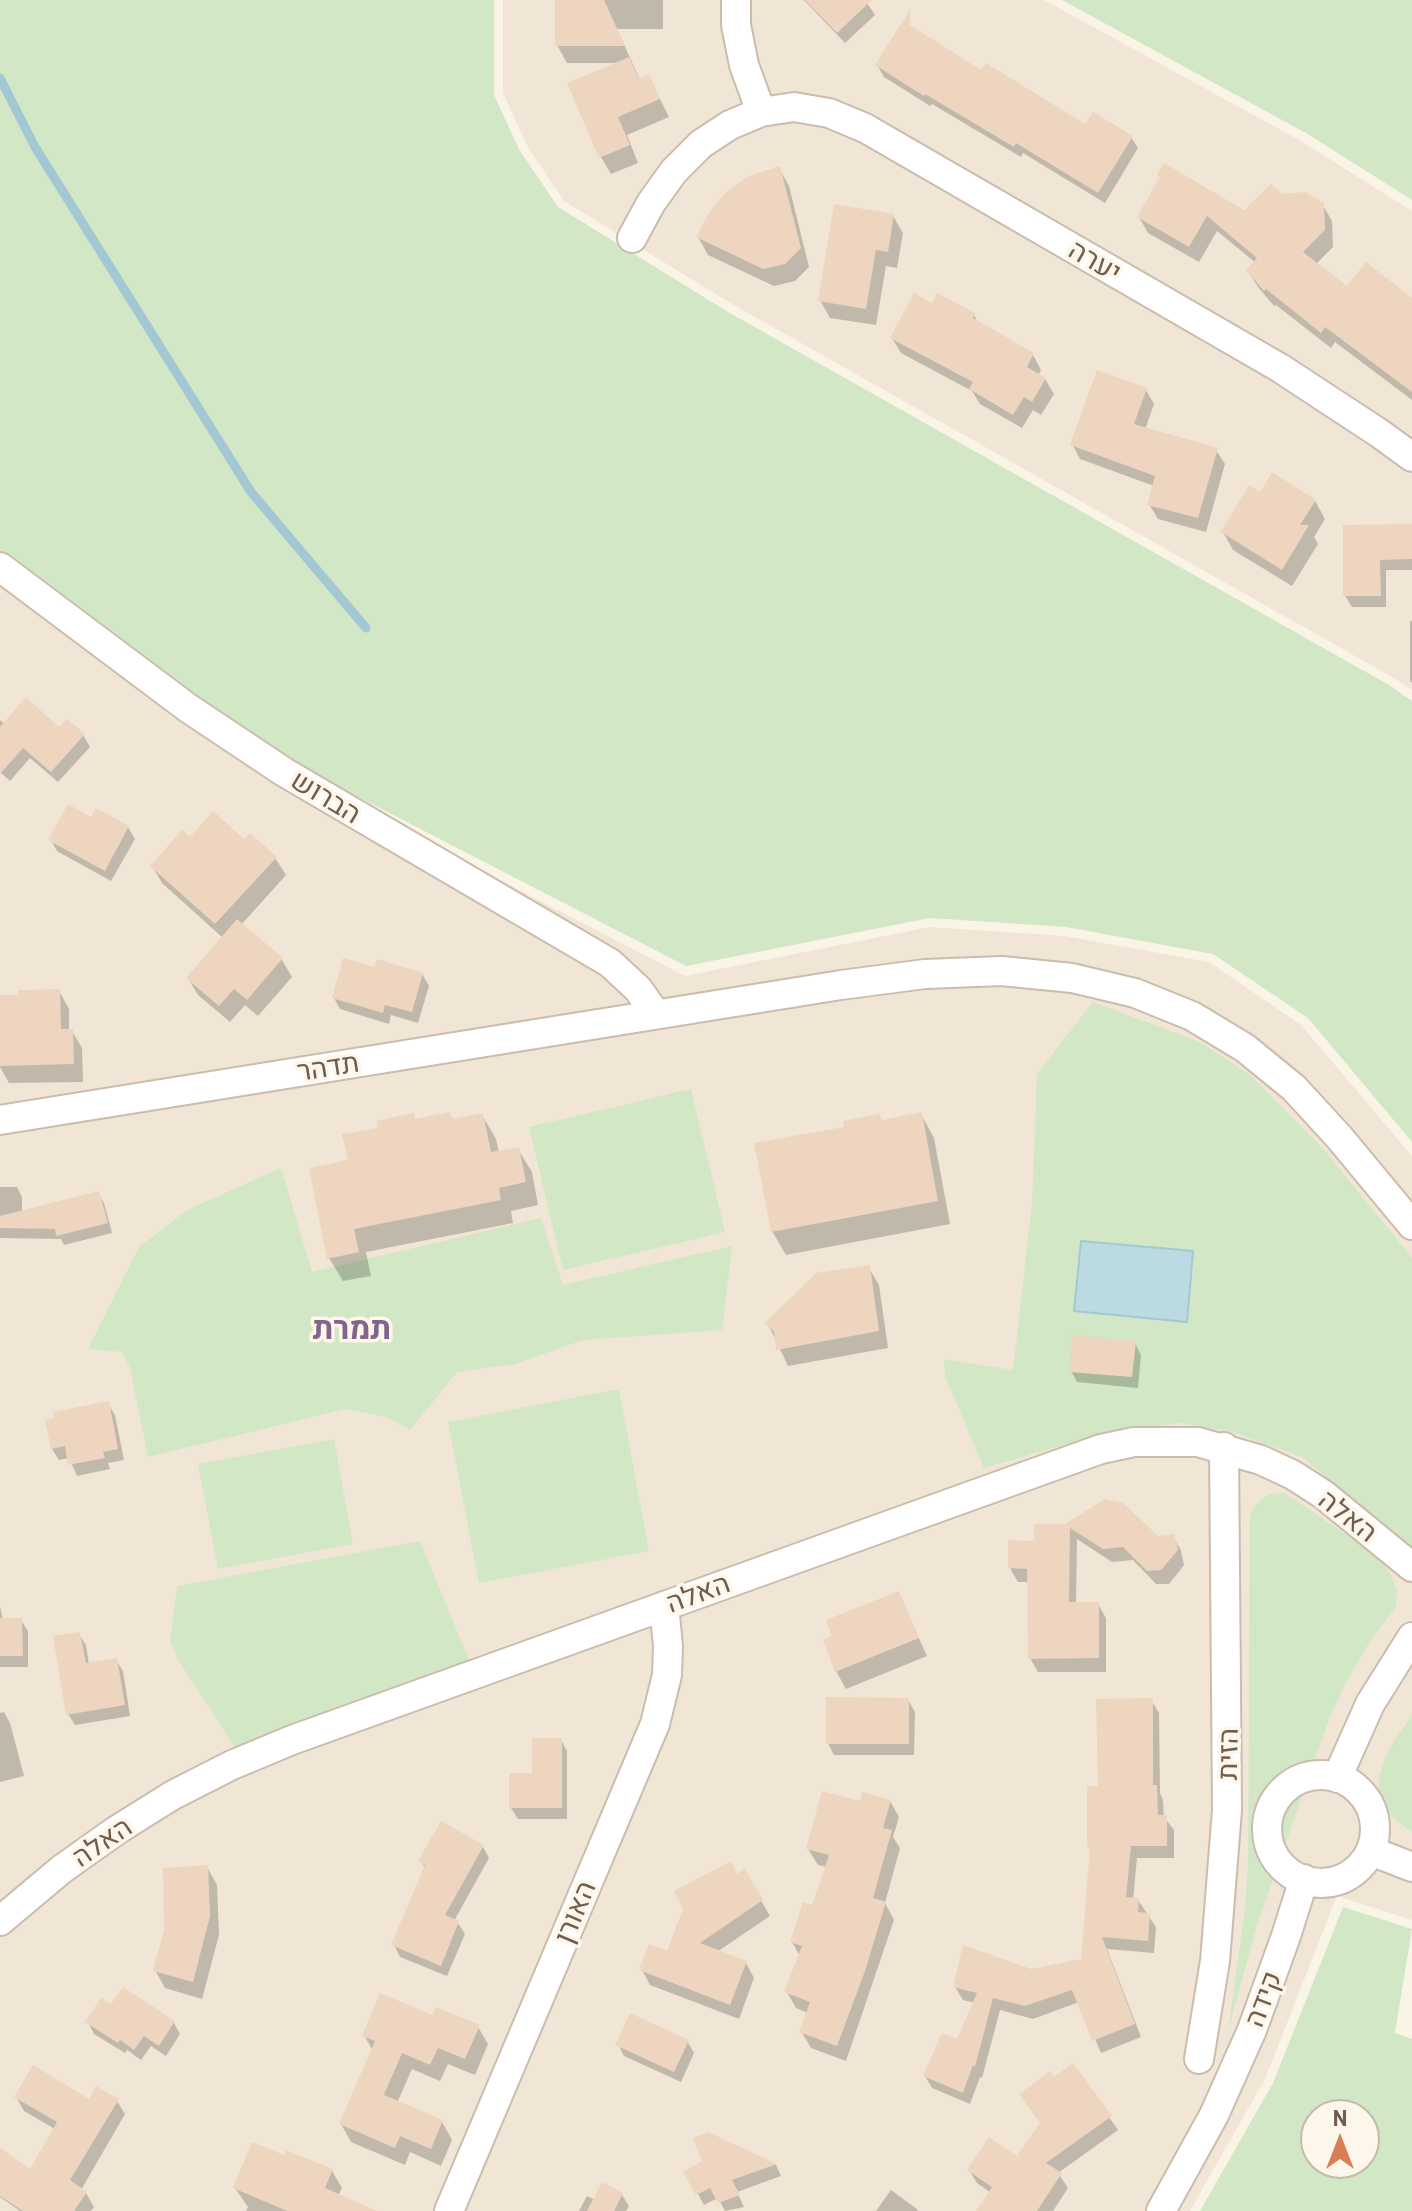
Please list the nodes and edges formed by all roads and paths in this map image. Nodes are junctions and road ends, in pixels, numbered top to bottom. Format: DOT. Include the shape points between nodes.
graph roads {
  1 [pos="736,0"];
  2 [pos="761,112"];
  3 [pos="632,238"];
  4 [pos="1412,457"];
  5 [pos="0,567"];
  6 [pos="656,1014"];
  7 [pos="0,1120"];
  8 [pos="1412,1225"];
  9 [pos="1224,1447"];
  10 [pos="1412,1567"];
  11 [pos="664,1606"];
  12 [pos="1412,1637"];
  13 [pos="1337,1778"];
  14 [pos="1371,1851"];
  15 [pos="1412,1867"];
  16 [pos="1304,1879"];
  17 [pos="0,1921"];
  18 [pos="1199,2059"];
  19 [pos="449,2211"];
  20 [pos="1161,2211"];
  1 -- 2 [label="street" via="744,65"];
  2 -- 3 [label="street, יערה" via="701,144 674,171"];
  2 -- 4 [label="street, יערה" via="794,107 829,113 865,128 1280,368"];
  5 -- 6 [label="street, הברוש" via="188,708 284,772 610,963"];
  6 -- 7 [label="street, תדהר"];
  6 -- 8 [label="street, תדהר" via="925,974 1002,971 1072,978 1135,993 1192,1016 1282,1078"];
  9 -- 10 [label="street, האלה" via="1313,1488"];
  9 -- 11 [label="street, האלה" via="1166,1440 1101,1449"];
  9 -- 18 [label="street, הזית" via="1227,1810 1221,1911"];
  11 -- 17 [label="street, האלה" via="232,1765 117,1830"];
  11 -- 19 [label="street, האורן" via="667,1675 655,1724"];
  12 -- 13 [label="street" via="1370,1704"];
  13 -- 14 [label="street" via="1368,1801 1374,1818"];
  13 -- 16 [label="street" via="1306,1777 1290,1785 1269,1813 1271,1849 1280,1864"];
  14 -- 15 [label="street"];
  14 -- 16 [label="street" via="1345,1877 1328,1883"];
  16 -- 20 [label="street, קידה" via="1252,2030 1214,2115"];
}
